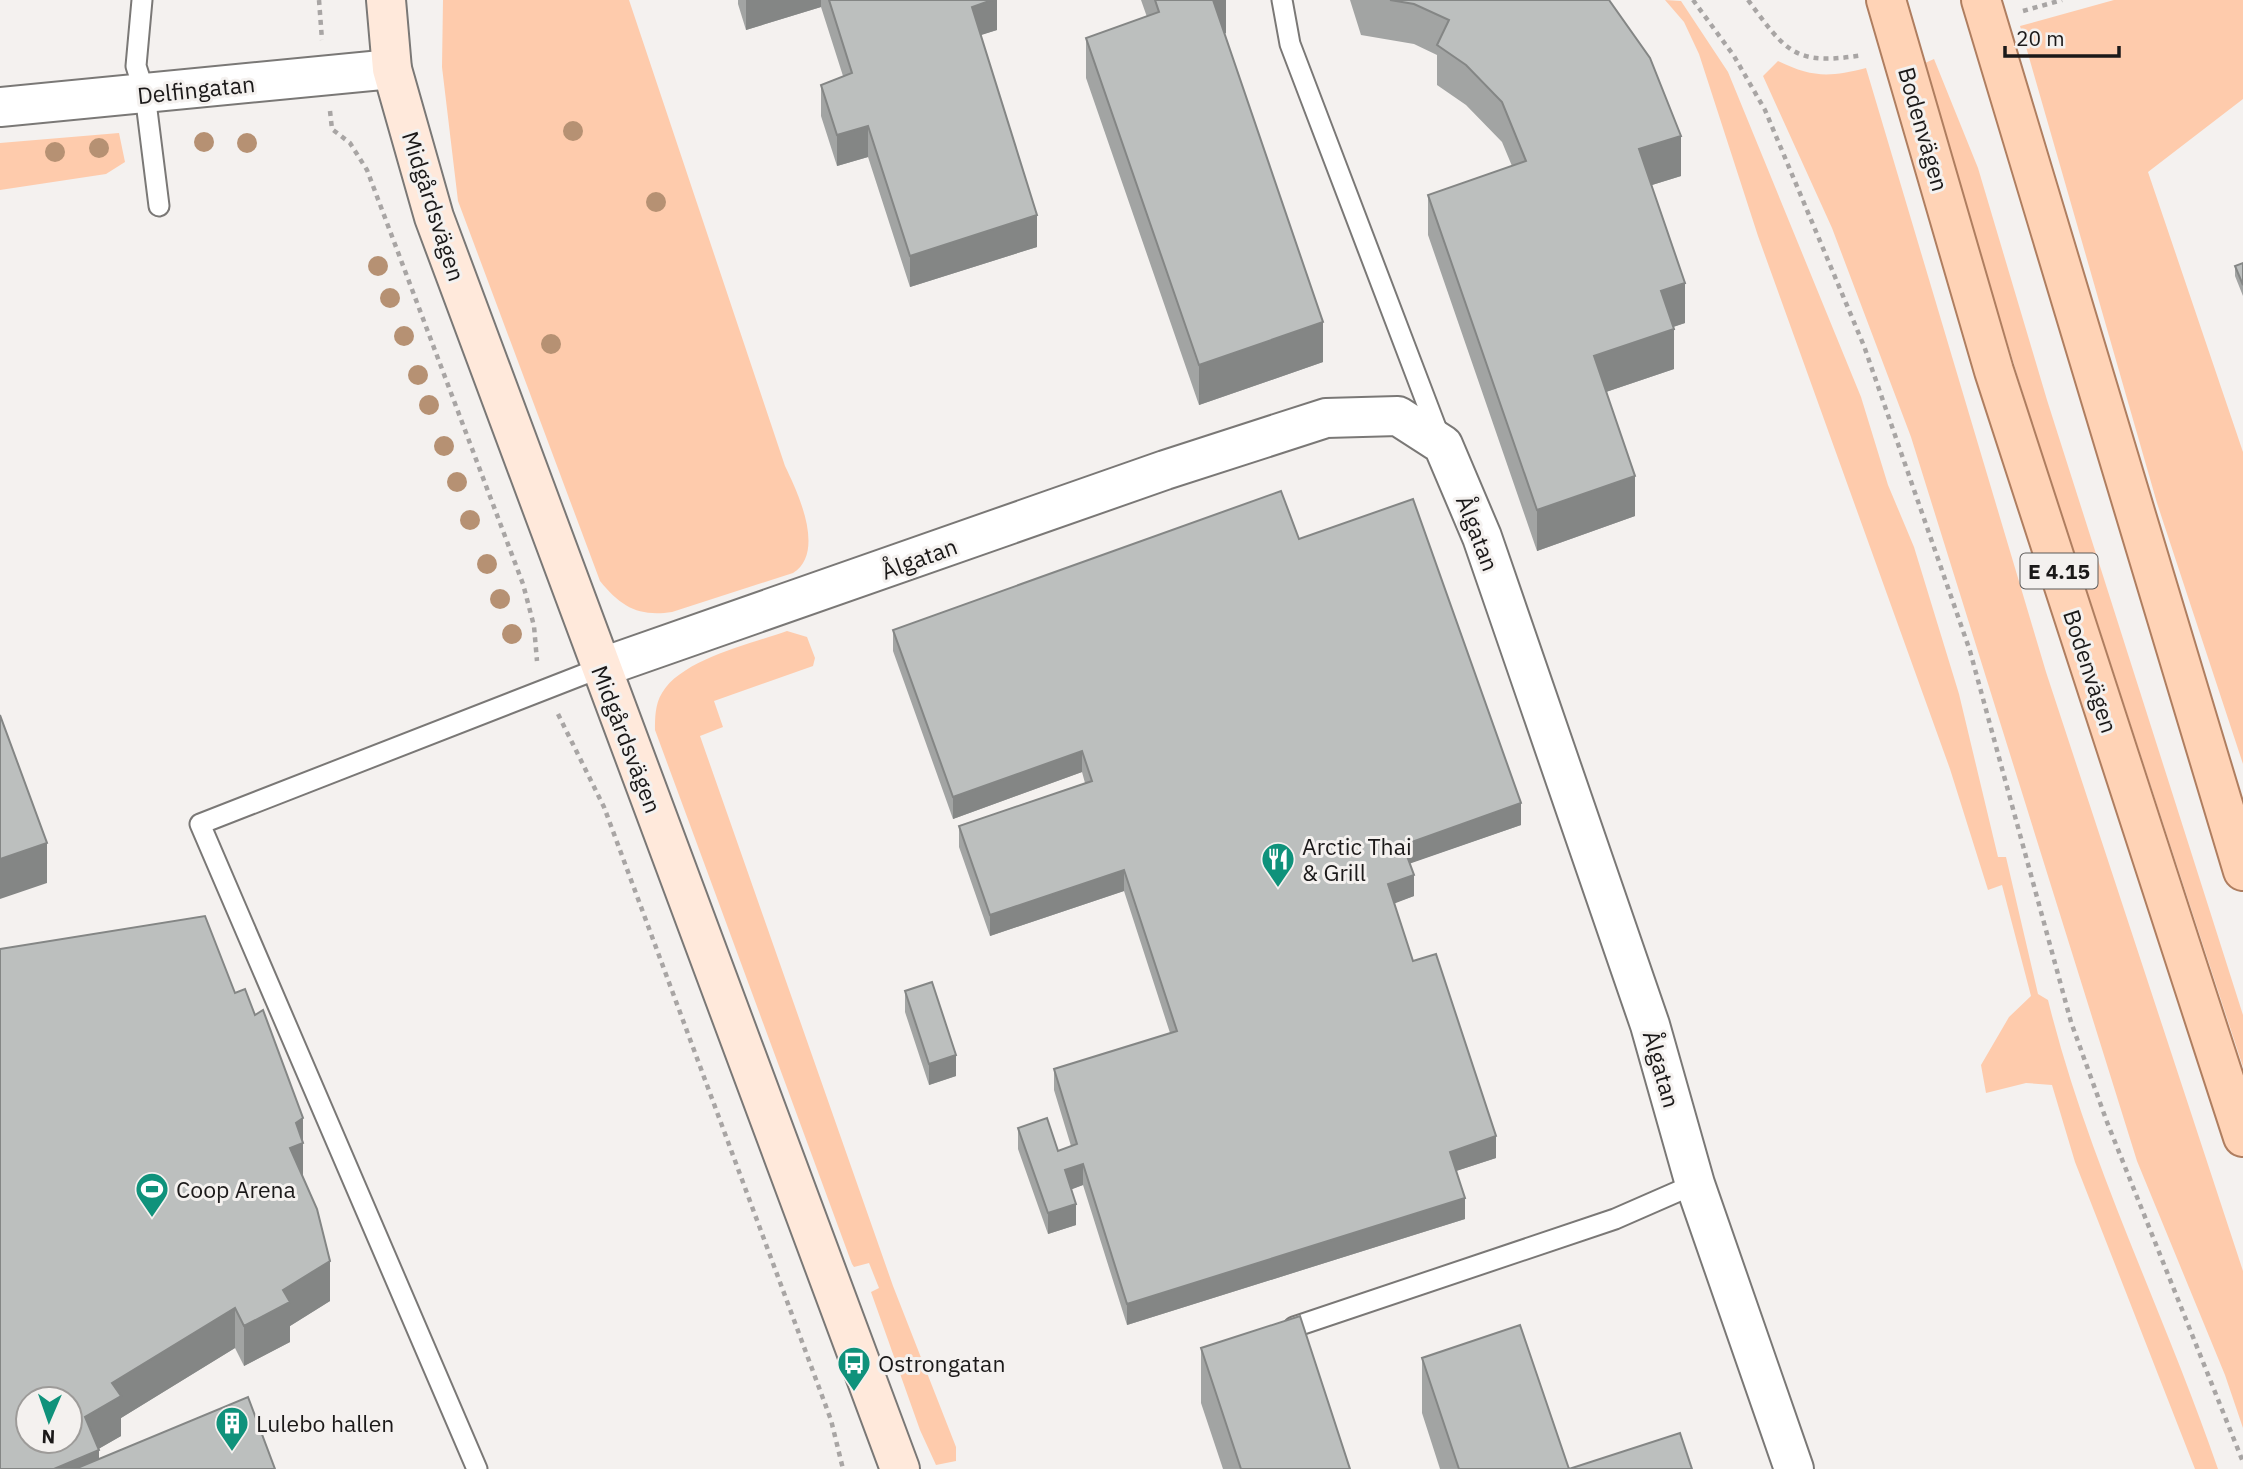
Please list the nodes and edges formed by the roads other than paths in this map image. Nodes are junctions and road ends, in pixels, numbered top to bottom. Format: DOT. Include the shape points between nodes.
graph roads {
  1 [pos="142,0"];
  2 [pos="386,0"];
  3 [pos="1282,0"];
  4 [pos="1886,0"];
  5 [pos="1981,0"];
  6 [pos="392,69"];
  7 [pos="145,94"];
  8 [pos="0,107"];
  9 [pos="159,206"];
  10 [pos="1443,445"];
  11 [pos="600,668"];
  12 [pos="2243,871"];
  13 [pos="2243,1137"];
  14 [pos="1695,1184"];
  15 [pos="1294,1327"];
  16 [pos="477,1469"];
  17 [pos="900,1469"];
  18 [pos="1794,1469"];
  1 -- 7 [label="lane" via="136,66"];
  2 -- 6 [label="street, Midgårdsvägen"];
  3 -- 10 [label="lane" via="1290,44"];
  4 -- 13 [label="main road, Bodenvägen / E 4.15" via="1994,371"];
  5 -- 12 [label="main road"];
  6 -- 7 [label="street, Delfingatan"];
  6 -- 11 [label="street, Midgårdsvägen" via="434,217"];
  7 -- 8 [label="street, Delfingatan"];
  7 -- 9 [label="lane"];
  10 -- 11 [label="street, Ålgatan" via="1398,416 1326,418"];
  10 -- 14 [label="street, Ålgatan" via="1482,537 1650,1025"];
  11 -- 16 [label="lane" via="200,824"];
  11 -- 17 [label="street, Midgårdsvägen"];
  14 -- 15 [label="lane" via="1615,1219"];
  14 -- 18 [label="street, Ålgatan"];
}
